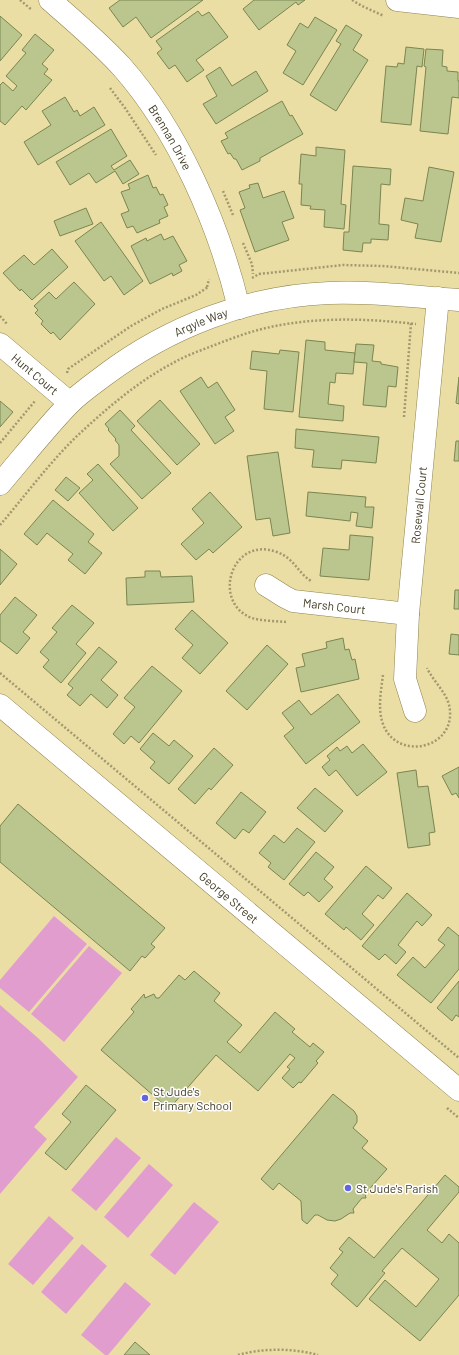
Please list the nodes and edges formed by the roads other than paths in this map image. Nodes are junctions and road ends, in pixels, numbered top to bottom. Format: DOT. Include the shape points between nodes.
graph roads {
  1 [pos="396,0"];
  2 [pos="42,6"];
  3 [pos="459,7"];
  4 [pos="448,299"];
  5 [pos="239,308"];
  6 [pos="0,344"];
  7 [pos="70,403"];
  8 [pos="0,484"];
  9 [pos="266,584"];
  10 [pos="408,614"];
  11 [pos="0,705"];
  12 [pos="415,711"];
  13 [pos="459,1090"];
  1 -- 3 [label="street"];
  2 -- 5 [label="street, Brennan Drive" via="84,29 117,62 157,114 184,160 217,234"];
  4 -- 5 [label="street, Argyle Way" via="358,292 328,293 291,297"];
  4 -- 10 [label="street, Rosewall Court"];
  5 -- 7 [label="street, Argyle Way" via="192,325 148,347 115,367"];
  6 -- 7 [label="street, Hunt Court"];
  7 -- 8 [label="street, Argyle Way"];
  9 -- 10 [label="street, Marsh Court" via="293,601"];
  10 -- 12 [label="street, Rosewall Court" via="405,679"];
  11 -- 13 [label="street, George Street"];
}
